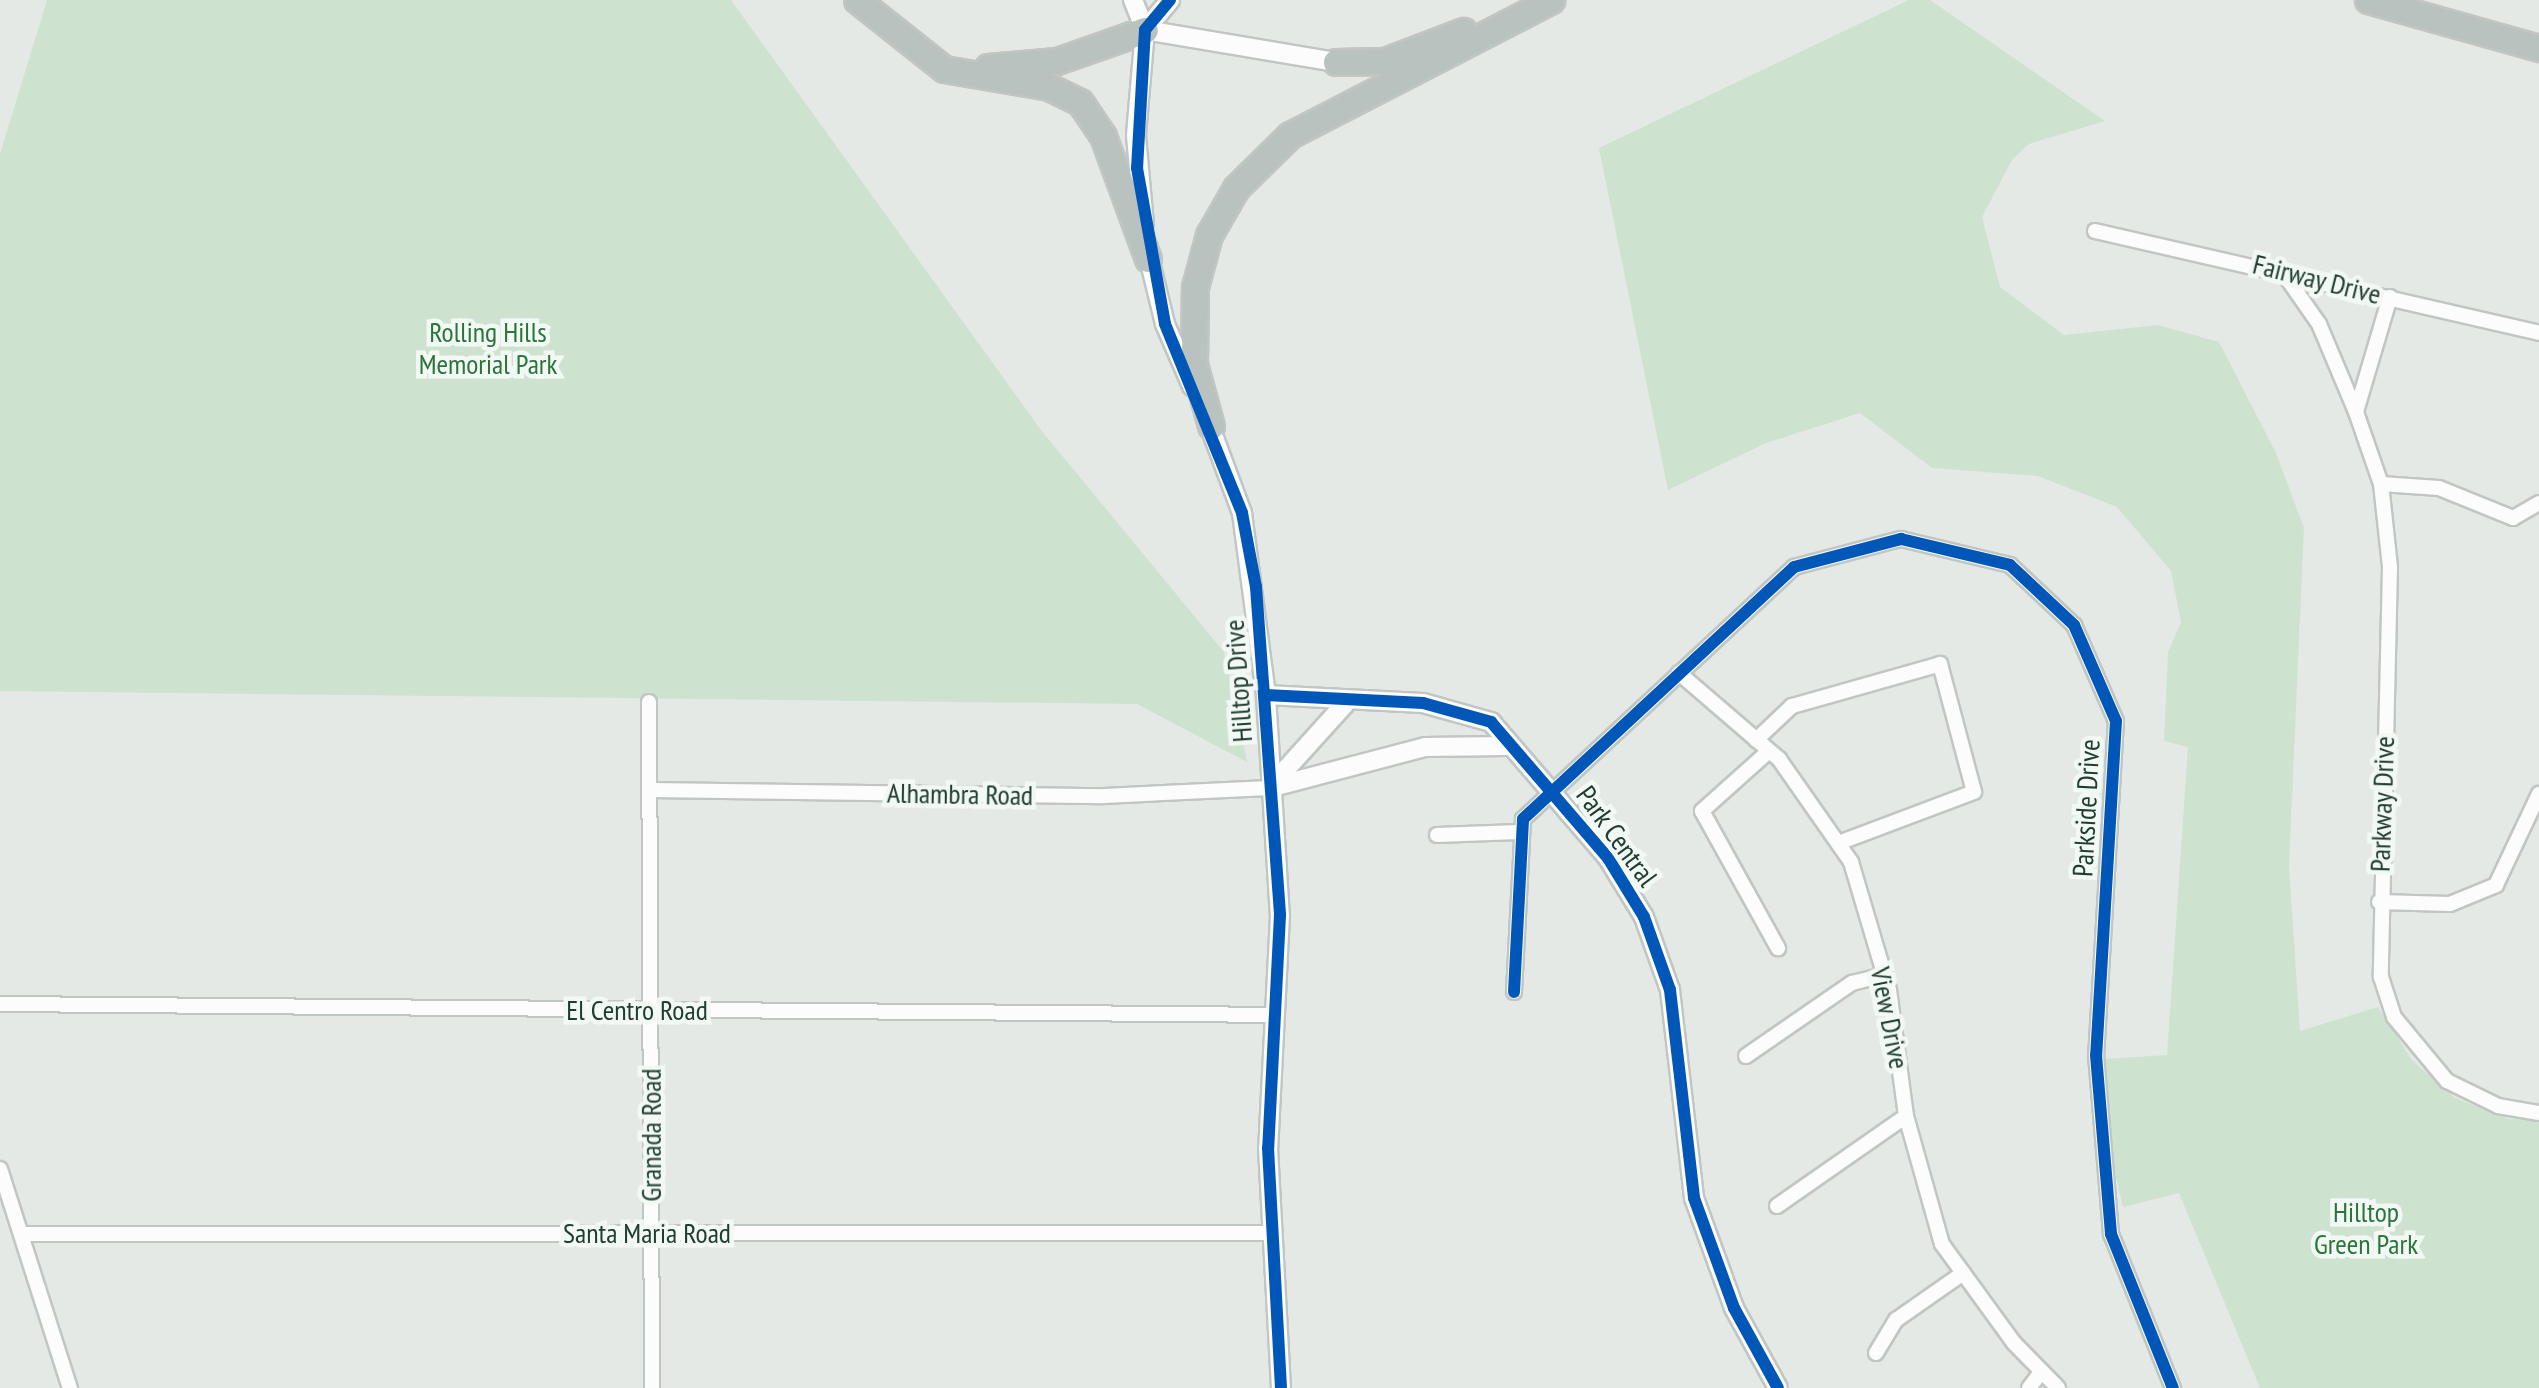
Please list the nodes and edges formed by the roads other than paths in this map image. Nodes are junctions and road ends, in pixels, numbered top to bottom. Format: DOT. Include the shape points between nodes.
graph roads {
  1 [pos="858,0"];
  2 [pos="1132,0"];
  3 [pos="1170,0"];
  4 [pos="2368,0"];
  5 [pos="1545,3"];
  6 [pos="1144,30"];
  7 [pos="895,34"];
  8 [pos="2539,48"];
  9 [pos="1336,62"];
  10 [pos="2095,231"];
  11 [pos="1148,259"];
  12 [pos="2282,271"];
  13 [pos="2390,297"];
  14 [pos="2539,333"];
  15 [pos="2356,412"];
  16 [pos="1211,426"];
  17 [pos="2381,484"];
  18 [pos="2539,503"];
  19 [pos="1678,673"];
  20 [pos="1266,695"];
  21 [pos="649,702"];
  22 [pos="1345,704"];
  23 [pos="1756,740"];
  24 [pos="1506,746"];
  25 [pos="1769,751"];
  26 [pos="1270,788"];
  27 [pos="651,790"];
  28 [pos="1553,790"];
  29 [pos="2539,794"];
  30 [pos="1518,832"];
  31 [pos="1437,835"];
  32 [pos="1838,842"];
  33 [pos="2379,902"];
  34 [pos="1778,948"];
  35 [pos="1884,975"];
  36 [pos="1514,992"];
  37 [pos="0,1004"];
  38 [pos="651,1010"];
  39 [pos="1274,1015"];
  40 [pos="1746,1056"];
  41 [pos="2539,1114"];
  42 [pos="1906,1116"];
  43 [pos="0,1169"];
  44 [pos="1777,1206"];
  45 [pos="22,1234"];
  46 [pos="651,1234"];
  47 [pos="1272,1234"];
  48 [pos="1963,1273"];
  49 [pos="1876,1353"];
  50 [pos="2042,1372"];
  51 [pos="70,1388"];
  52 [pos="652,1388"];
  53 [pos="1282,1388"];
  54 [pos="1778,1388"];
  55 [pos="2028,1388"];
  56 [pos="2058,1388"];
  57 [pos="2173,1388"];
  1 -- 7 [label="highway"];
  2 -- 6 [label="street, Hilltop Drive"];
  3 -- 6 [label="street"];
  4 -- 8 [label="highway"];
  5 -- 9 [label="highway" via="1385,61"];
  5 -- 16 [label="highway" via="1290,135 1236,188 1209,235 1195,287 1194,364"];
  6 -- 7 [label="highway" via="1079,55 1011,67 948,61"];
  6 -- 9 [label="street"];
  6 -- 11 [label="street, Hilltop Drive" via="1136,136"];
  7 -- 11 [label="highway" via="944,69 1050,86 1080,102 1103,136"];
  10 -- 12 [label="street, Fairway Drive"];
  11 -- 16 [label="street, Hilltop Drive" via="1165,324"];
  12 -- 13 [label="street, Fairway Drive"];
  12 -- 15 [label="street, Parkway Drive" via="2319,324"];
  13 -- 14 [label="street, Fairway Drive"];
  13 -- 15 [label="street"];
  15 -- 17 [label="street, Parkway Drive"];
  16 -- 20 [label="street, Hilltop Drive" via="1242,513"];
  17 -- 18 [label="street" via="2439,488 2513,518"];
  17 -- 33 [label="street, Parkway Drive" via="2390,567"];
  19 -- 23 [label="street, View Drive"];
  19 -- 28 [label="street, Parkside Drive"];
  19 -- 57 [label="street, Parkside Drive" via="1794,567 1901,539 2010,565 2074,625 2116,721 2096,1055 2111,1234"];
  20 -- 22 [label="street, Park Central"];
  20 -- 26 [label="street, Hilltop Drive"];
  21 -- 27 [label="street, Granada Road"];
  22 -- 24 [label="street, Park Central" via="1456,709 1491,722"];
  22 -- 26 [label="street"];
  23 -- 25 [label="street, View Drive"];
  23 -- 32 [label="street" via="1792,706 1940,664 1974,792"];
  24 -- 26 [label="street" via="1425,747"];
  24 -- 28 [label="street, Park Central"];
  25 -- 32 [label="street, View Drive"];
  25 -- 34 [label="street" via="1702,811"];
  26 -- 27 [label="street, Alhambra Road" via="1104,796"];
  26 -- 39 [label="street, Hilltop Drive" via="1280,916"];
  27 -- 38 [label="street, Granada Road"];
  28 -- 30 [label="street, Parkside Drive"];
  28 -- 54 [label="street, Park Central" via="1644,917 1670,990 1694,1198 1734,1308"];
  29 -- 33 [label="street" via="2496,885 2450,904"];
  30 -- 31 [label="street"];
  30 -- 36 [label="street"];
  32 -- 35 [label="street, View Drive" via="1851,862"];
  33 -- 41 [label="street, Parkway Drive" via="2381,977 2418,1053 2447,1081 2498,1106"];
  35 -- 40 [label="street" via="1852,983"];
  35 -- 42 [label="street, View Drive"];
  37 -- 38 [label="street, El Centro Road"];
  38 -- 39 [label="street, El Centro Road"];
  38 -- 46 [label="street, Granada Road"];
  39 -- 47 [label="street, Hilltop Drive"];
  42 -- 44 [label="street"];
  42 -- 48 [label="street, View Drive" via="1942,1244"];
  43 -- 45 [label="street"];
  45 -- 46 [label="street, Santa Maria Road"];
  45 -- 51 [label="street"];
  46 -- 47 [label="street, Santa Maria Road"];
  46 -- 52 [label="street, Granada Road"];
  47 -- 53 [label="street, Hilltop Drive"];
  48 -- 49 [label="street" via="1896,1320"];
  48 -- 50 [label="street, View Drive"];
  50 -- 55 [label="street"];
  50 -- 56 [label="street, View Drive"];
}
